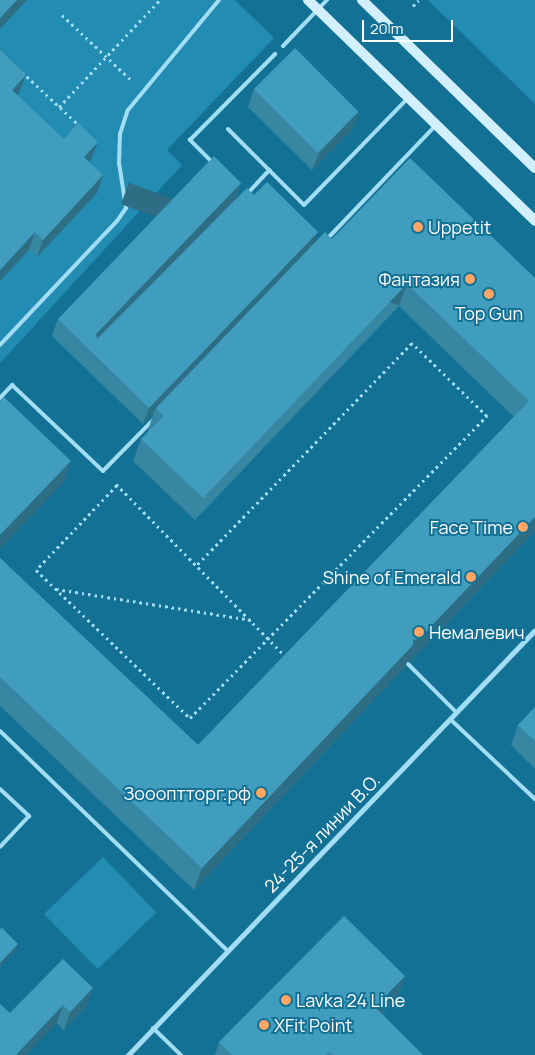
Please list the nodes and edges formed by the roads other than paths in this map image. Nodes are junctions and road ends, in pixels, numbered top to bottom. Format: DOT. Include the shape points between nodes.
graph roads {
  1 [pos="219,0"];
  2 [pos="308,0"];
  3 [pos="327,0"];
  4 [pos="362,0"];
  5 [pos="318,9"];
  6 [pos="283,46"];
  7 [pos="274,54"];
  8 [pos="408,98"];
  9 [pos="437,125"];
  10 [pos="228,129"];
  11 [pos="535,168"];
  12 [pos="219,169"];
  13 [pos="270,170"];
  14 [pos="238,189"];
  15 [pos="245,195"];
  16 [pos="238,202"];
  17 [pos="535,221"];
  18 [pos="324,242"];
  19 [pos="0,345"];
  20 [pos="0,398"];
  21 [pos="158,414"];
  22 [pos="535,630"];
  23 [pos="408,664"];
  24 [pos="456,712"];
  25 [pos="450,719"];
  26 [pos="0,731"];
  27 [pos="0,789"];
  28 [pos="535,799"];
  29 [pos="0,847"];
  30 [pos="228,951"];
  31 [pos="153,1028"];
  32 [pos="128,1055"];
  33 [pos="182,1055"];
  1 -- 19 [label="lane" via="128,110 120,134 126,208"];
  2 -- 5 [label="main road"];
  3 -- 5 [label="lane"];
  4 -- 11 [label="main road"];
  5 -- 6 [label="lane"];
  5 -- 8 [label="main road"];
  7 -- 12 [label="lane" via="190,140"];
  8 -- 9 [label="main road"];
  8 -- 13 [label="lane" via="304,205"];
  9 -- 17 [label="main road"];
  9 -- 18 [label="lane"];
  10 -- 13 [label="lane"];
  13 -- 15 [label="lane"];
  14 -- 15 [label="lane"];
  15 -- 16 [label="lane"];
  20 -- 21 [label="lane" via="12,385 103,471"];
  22 -- 24 [label="street, 24-25-я линии В.О."];
  23 -- 24 [label="lane"];
  24 -- 25 [label="street, 24-25-я линии В.О."];
  25 -- 28 [label="lane"];
  25 -- 30 [label="street, 24-25-я линии В.О."];
  26 -- 30 [label="lane"];
  27 -- 29 [label="lane" via="29,816"];
  30 -- 31 [label="street, 24-25-я линии В.О."];
  31 -- 32 [label="street, 24-25-я линии В.О."];
  31 -- 33 [label="lane"];
}
